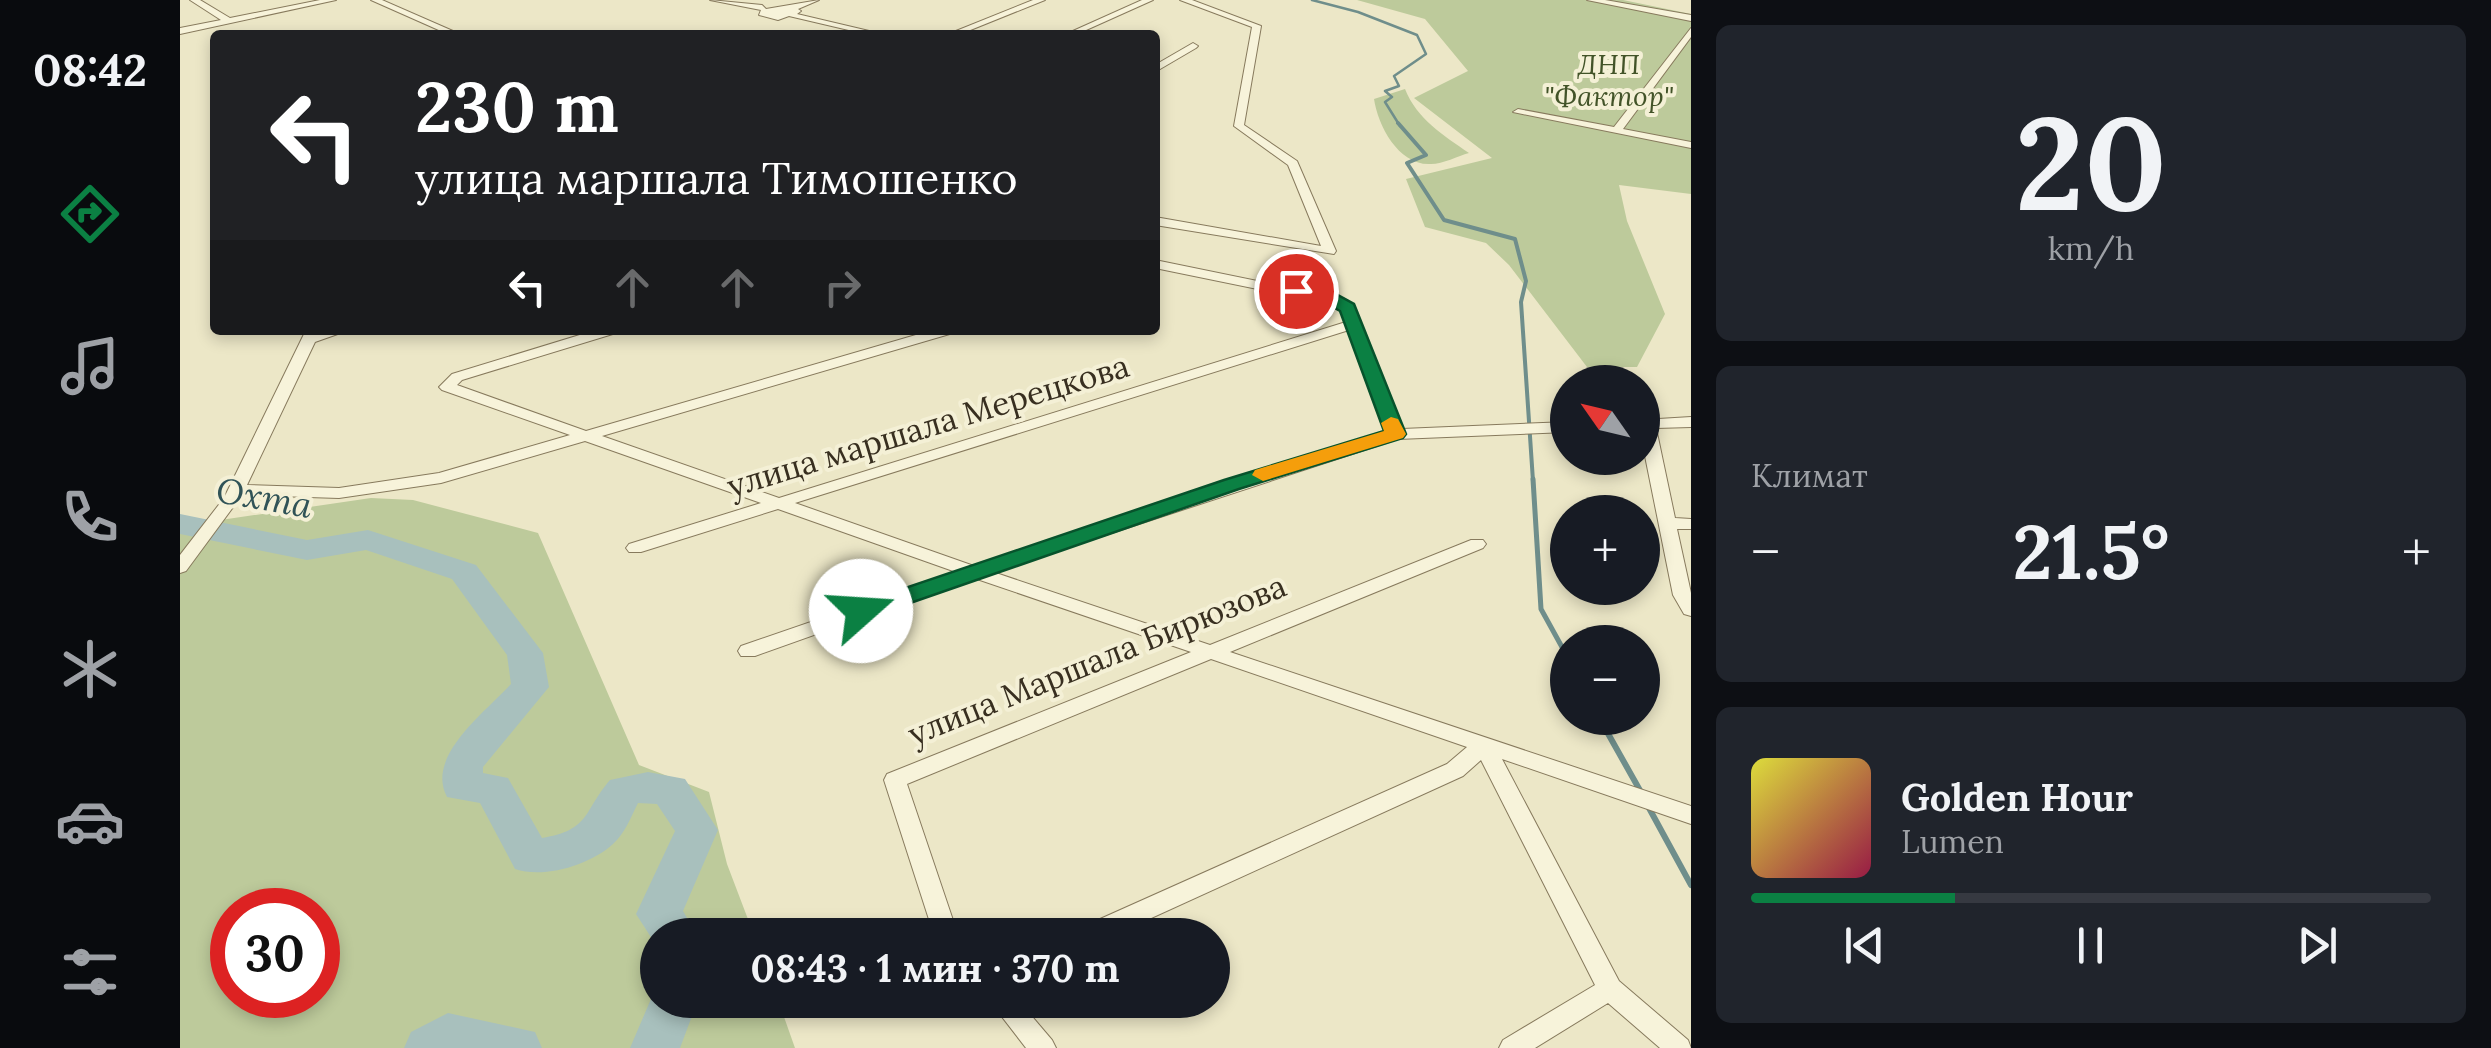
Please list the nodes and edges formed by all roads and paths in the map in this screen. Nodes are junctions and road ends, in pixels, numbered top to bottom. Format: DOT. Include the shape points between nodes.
graph roads {
  1 [pos="194,0"];
  2 [pos="332,0"];
  3 [pos="375,0"];
  4 [pos="714,0"];
  5 [pos="732,0"];
  6 [pos="815,0"];
  7 [pos="1041,0"];
  8 [pos="1149,0"];
  9 [pos="1184,0"];
  10 [pos="1592,0"];
  11 [pos="764,8"];
  12 [pos="793,13"];
  13 [pos="1691,18"];
  14 [pos="229,21"];
  15 [pos="446,30"];
  16 [pos="849,30"];
  17 [pos="862,30"];
  18 [pos="963,30"];
  19 [pos="1080,30"];
  20 [pos="180,31"];
  21 [pos="1691,31"];
  22 [pos="1193,46"];
  23 [pos="1673,57"];
  24 [pos="1691,60"];
  25 [pos="1160,66"];
  26 [pos="1518,112"];
  27 [pos="1616,130"];
  28 [pos="1691,145"];
  29 [pos="1160,222"];
  30 [pos="1160,266"];
  31 [pos="1353,324"];
  32 [pos="310,335"];
  33 [pos="595,335"];
  34 [pos="931,335"];
  35 [pos="1691,422"];
  36 [pos="1660,423"];
  37 [pos="1550,428"];
  38 [pos="1396,434"];
  39 [pos="584,437"];
  40 [pos="1657,475"];
  41 [pos="234,495"];
  42 [pos="778,504"];
  43 [pos="1668,523"];
  44 [pos="1691,524"];
  45 [pos="1477,544"];
  46 [pos="635,548"];
  47 [pos="180,567"];
  48 [pos="974,572"];
  49 [pos="1691,610"];
  50 [pos="748,650"];
  51 [pos="1210,652"];
  52 [pos="1484,745"];
  53 [pos="1691,815"];
  54 [pos="940,918"];
  55 [pos="1127,918"];
  56 [pos="1610,989"];
  57 [pos="1017,1018"];
  58 [pos="1043,1048"];
  59 [pos="1512,1048"];
  60 [pos="1679,1048"];
  1 -- 14 [label="street"];
  2 -- 14 [label="street"];
  3 -- 15 [label="street"];
  4 -- 11 [label="street"];
  5 -- 11 [label="street"];
  6 -- 12 [label="street"];
  7 -- 18 [label="street"];
  8 -- 19 [label="street"];
  9 -- 29 [label="street" via="1257,26 1239,126 1294,163 1330,251"];
  10 -- 13 [label="street"];
  11 -- 12 [label="street"];
  12 -- 16 [label="street"];
  12 -- 17 [label="street"];
  14 -- 20 [label="street"];
  21 -- 23 [label="street"];
  22 -- 25 [label="street"];
  23 -- 24 [label="street"];
  23 -- 27 [label="street"];
  26 -- 27 [label="street"];
  27 -- 28 [label="street"];
  30 -- 31 [label="street" via="1328,297 1348,308"];
  31 -- 38 [label="street"];
  31 -- 42 [label="street, улица маршала Мерецкова"];
  32 -- 41 [label="street"];
  33 -- 39 [label="street" via="457,377 448,387"];
  34 -- 39 [label="street"];
  35 -- 36 [label="street"];
  37 -- 38 [label="street"];
  38 -- 48 [label="street"];
  39 -- 41 [label="street" via="441,478 339,493"];
  39 -- 42 [label="street"];
  40 -- 43 [label="street"];
  41 -- 47 [label="street"];
  42 -- 46 [label="street, улица маршала Мерецкова"];
  42 -- 48 [label="street"];
  43 -- 44 [label="street"];
  43 -- 49 [label="street"];
  45 -- 51 [label="street, улица Маршала Бирюзова"];
  48 -- 50 [label="street"];
  48 -- 51 [label="street"];
  51 -- 52 [label="street"];
  51 -- 54 [label="street, улица Маршала Бирюзова" via="895,780"];
  52 -- 53 [label="street"];
  52 -- 55 [label="street" via="1455,770"];
  52 -- 56 [label="street"];
  56 -- 59 [label="street"];
  56 -- 60 [label="street"];
  57 -- 58 [label="street"];
}
